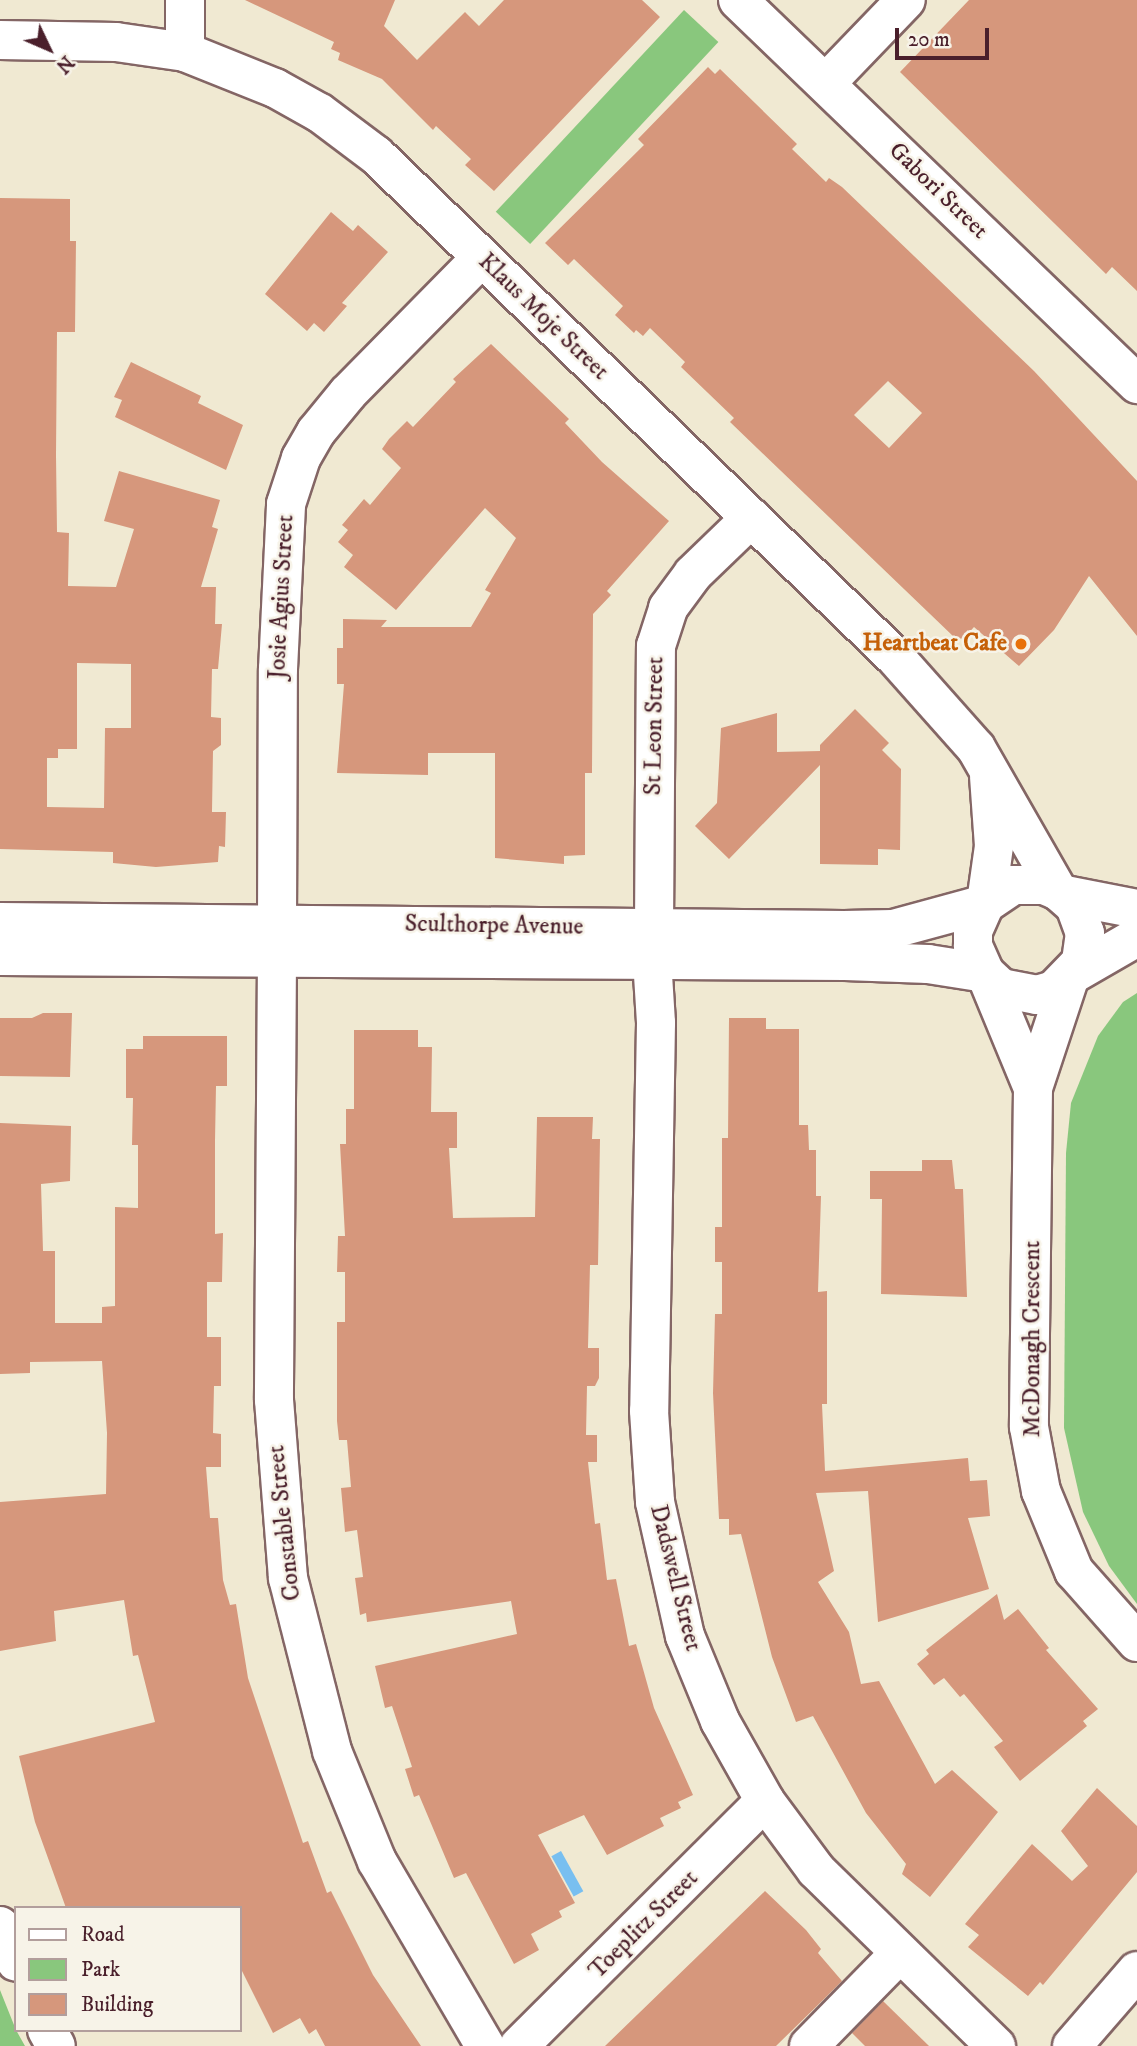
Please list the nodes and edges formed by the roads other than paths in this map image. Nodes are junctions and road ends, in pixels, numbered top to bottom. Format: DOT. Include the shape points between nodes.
graph roads {
  1 [pos="185,0"];
  2 [pos="738,0"];
  3 [pos="906,0"];
  4 [pos="0,40"];
  5 [pos="185,52"];
  6 [pos="826,83"];
  7 [pos="481,258"];
  8 [pos="1137,384"];
  9 [pos="751,518"];
  10 [pos="989,771"];
  11 [pos="1061,893"];
  12 [pos="986,903"];
  13 [pos="1137,909"];
  14 [pos="0,922"];
  15 [pos="1137,937"];
  16 [pos="277,940"];
  17 [pos="653,943"];
  18 [pos="0,956"];
  19 [pos="986,975"];
  20 [pos="1071,977"];
  21 [pos="1034,1088"];
  22 [pos="1137,1642"];
  23 [pos="765,1801"];
  24 [pos="0,1926"];
  25 [pos="899,1954"];
  26 [pos="14,1958"];
  27 [pos="1137,1971"];
  28 [pos="485,2046"];
  29 [pos="519,2046"];
  30 [pos="809,2046"];
  31 [pos="996,2046"];
  32 [pos="1072,2046"];
  1 -- 5 [label="street"];
  2 -- 6 [label="street, Gabori Street"];
  3 -- 6 [label="street"];
  4 -- 5 [label="street, Klaus Moje Street" via="116,42"];
  5 -- 7 [label="street, Klaus Moje Street" via="237,70 320,113 376,155"];
  6 -- 8 [label="street, Gabori Street"];
  7 -- 9 [label="street, Klaus Moje Street"];
  7 -- 16 [label="street, Josie Agius Street" via="348,393 316,432 301,458 286,504 278,669"];
  9 -- 10 [label="street, Klaus Moje Street" via="923,685 976,748"];
  9 -- 17 [label="street, St Leon Street" via="693,574 668,608 656,646"];
  10 -- 11 [label="street, Klaus Moje Street"];
  10 -- 12 [label="street, Klaus Moje Street" via="994,846"];
  11 -- 12 [label="street" via="1044,885 1013,885"];
  11 -- 13 [label="street"];
  11 -- 20 [label="street" via="1082,919 1085,933 1081,962"];
  12 -- 17 [label="street, Sculthorpe Avenue" via="893,929"];
  12 -- 19 [label="street" via="973,931 977,961"];
  14 -- 16 [label="street, Sculthorpe Avenue"];
  15 -- 20 [label="street"];
  16 -- 17 [label="street, Sculthorpe Avenue"];
  16 -- 18 [label="street, Sculthorpe Avenue"];
  16 -- 28 [label="street, Constable Street" via="274,1399 288,1578 332,1751 377,1861"];
  17 -- 19 [label="street, Sculthorpe Avenue" via="901,963"];
  17 -- 23 [label="street, Dadswell Street" via="656,1023 649,1410 654,1502 685,1636 720,1721"];
  19 -- 20 [label="street" via="1001,988 1037,995"];
  19 -- 21 [label="street, McDonagh Crescent"];
  20 -- 21 [label="street, McDonagh Crescent"];
  21 -- 22 [label="street, McDonagh Crescent" via="1030,1427 1041,1491 1074,1571"];
  23 -- 25 [label="street, Dadswell Street" via="816,1870"];
  23 -- 29 [label="street, Toeplitz Street"];
  24 -- 26 [label="street"];
  25 -- 30 [label="street"];
  25 -- 31 [label="street, Dadswell Street"];
  27 -- 32 [label="street"];
}
